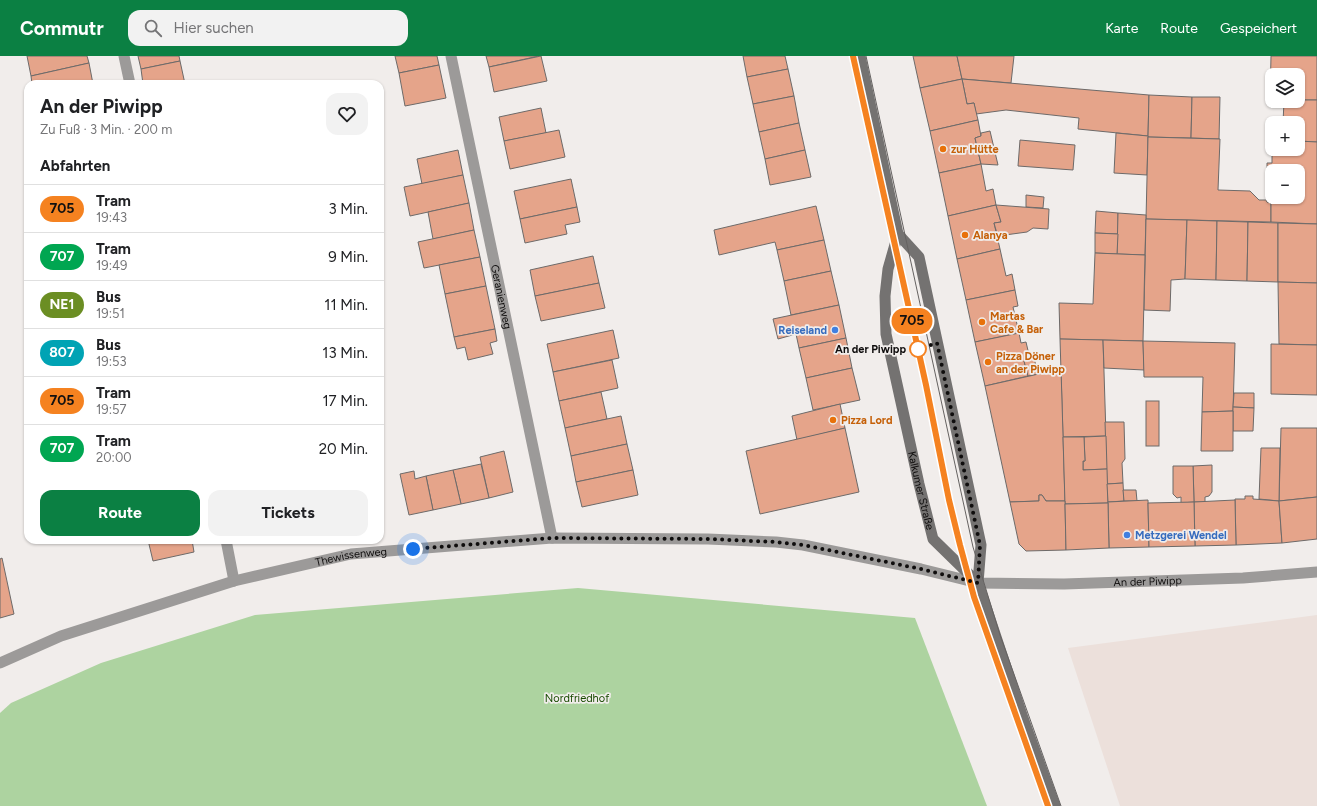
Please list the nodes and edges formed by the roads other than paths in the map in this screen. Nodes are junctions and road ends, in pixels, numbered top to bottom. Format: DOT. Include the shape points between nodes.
graph roads {
  1 [pos="124,56"];
  2 [pos="451,56"];
  3 [pos="860,56"];
  4 [pos="129,80"];
  5 [pos="898,234"];
  6 [pos="552,538"];
  7 [pos="227,544"];
  8 [pos="1317,572"];
  9 [pos="234,581"];
  10 [pos="978,583"];
  11 [pos="0,663"];
  12 [pos="1055,806"];
  1 -- 4 [label="street"];
  2 -- 6 [label="street, Geranienweg"];
  3 -- 5 [label="main road, Kalkumer Straße"];
  5 -- 10 [label="main road" via="919,257 980,545"];
  5 -- 10 [label="main road, Kalkumer Straße" via="888,269 885,296 886,334 919,484 933,539"];
  6 -- 9 [label="street, Thewissenweg" via="351,554"];
  6 -- 10 [label="street, Thewissenweg" via="776,542 803,545"];
  7 -- 9 [label="street"];
  8 -- 10 [label="street, An der Piwipp" via="1243,578 1064,584"];
  9 -- 11 [label="street, Thewissenweg" via="61,636"];
  10 -- 12 [label="main road"];
}
